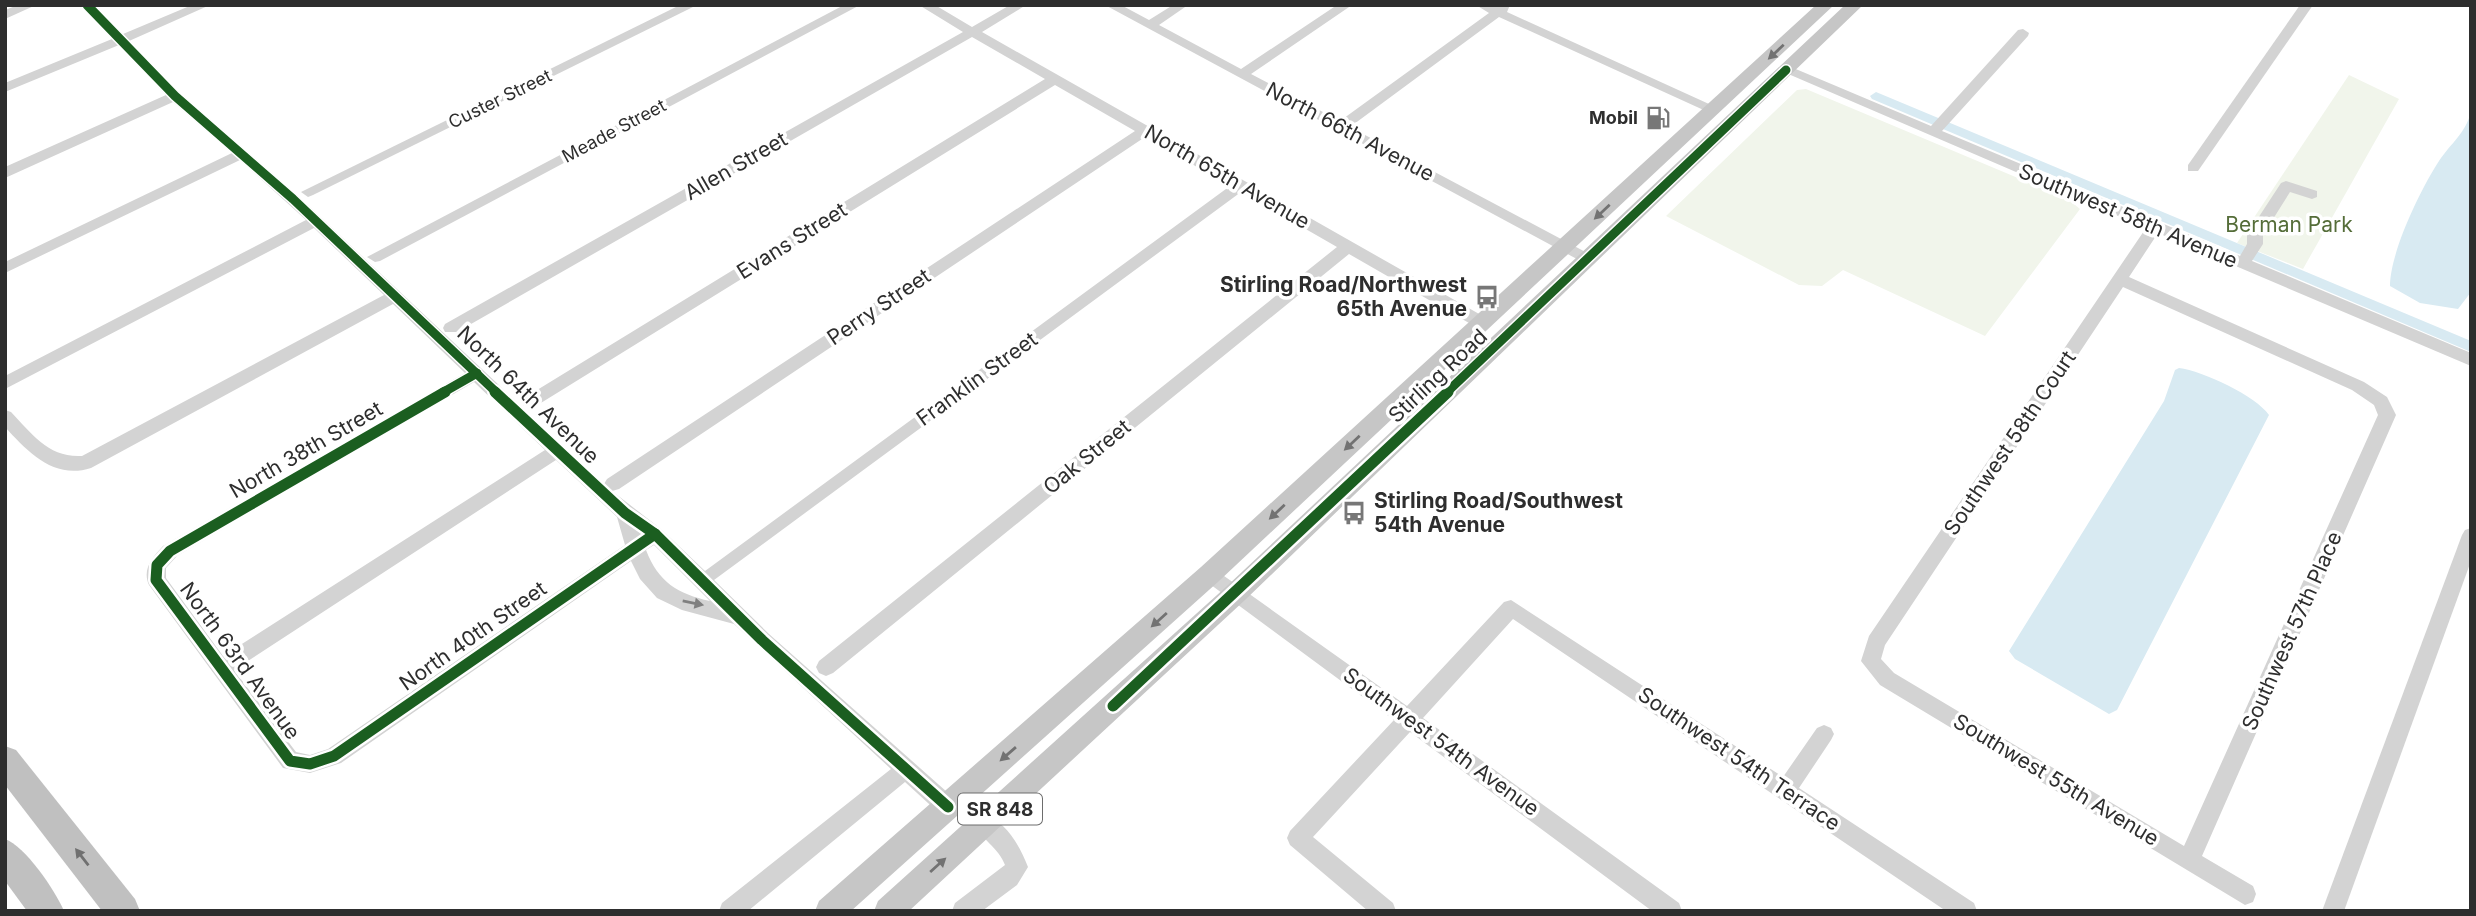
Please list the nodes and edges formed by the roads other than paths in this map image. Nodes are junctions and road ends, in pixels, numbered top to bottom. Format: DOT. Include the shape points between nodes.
graph roads {
  1 [pos="30,5"];
  2 [pos="87,5"];
  3 [pos="204,5"];
  4 [pos="691,5"];
  5 [pos="854,5"];
  6 [pos="925,5"];
  7 [pos="1020,5"];
  8 [pos="1111,5"];
  9 [pos="1182,5"];
  10 [pos="1346,5"];
  11 [pos="1482,5"];
  12 [pos="1826,5"];
  13 [pos="1855,5"];
  14 [pos="2307,5"];
  15 [pos="1503,9"];
  16 [pos="5,15"];
  17 [pos="1150,25"];
  18 [pos="972,32"];
  19 [pos="2023,33"];
  20 [pos="121,39"];
  21 [pos="1786,70"];
  22 [pos="1242,74"];
  23 [pos="1055,79"];
  24 [pos="5,88"];
  25 [pos="175,96"];
  26 [pos="1719,104"];
  27 [pos="1341,127"];
  28 [pos="1145,130"];
  29 [pos="1933,133"];
  30 [pos="240,155"];
  31 [pos="1690,162"];
  32 [pos="2193,168"];
  33 [pos="5,173"];
  34 [pos="1241,185"];
  35 [pos="308,192"];
  36 [pos="2312,194"];
  37 [pos="316,221"];
  38 [pos="2155,227"];
  39 [pos="1348,246"];
  40 [pos="1564,247"];
  41 [pos="375,257"];
  42 [pos="1588,260"];
  43 [pos="2244,263"];
  44 [pos="5,268"];
  45 [pos="2120,279"];
  46 [pos="394,296"];
  47 [pos="1482,323"];
  48 [pos="451,328"];
  49 [pos="2471,360"];
  50 [pos="477,373"];
  51 [pos="5,383"];
  52 [pos="530,402"];
  53 [pos="5,416"];
  54 [pos="557,451"];
  55 [pos="613,484"];
  56 [pos="625,513"];
  57 [pos="655,534"];
  58 [pos="2471,536"];
  59 [pos="636,547"];
  60 [pos="157,565"];
  61 [pos="713,573"];
  62 [pos="1210,575"];
  63 [pos="1236,593"];
  64 [pos="754,631"];
  65 [pos="1871,661"];
  66 [pos="222,667"];
  67 [pos="826,667"];
  68 [pos="1411,719"];
  69 [pos="1824,734"];
  70 [pos="5,760"];
  71 [pos="310,764"];
  72 [pos="906,769"];
  73 [pos="1786,790"];
  74 [pos="948,807"];
  75 [pos="984,823"];
  76 [pos="5,854"];
  77 [pos="2189,860"];
  78 [pos="2245,894"];
  79 [pos="47,911"];
  80 [pos="123,911"];
  81 [pos="730,911"];
  82 [pos="830,911"];
  83 [pos="888,911"];
  84 [pos="963,911"];
  85 [pos="1385,911"];
  86 [pos="1671,911"];
  87 [pos="1966,911"];
  88 [pos="2333,911"];
  1 -- 16 [label="street"];
  2 -- 20 [label="street, North 64th Avenue"];
  3 -- 20 [label="street"];
  4 -- 35 [label="street, Custer Street"];
  5 -- 41 [label="street, Meade Street"];
  6 -- 18 [label="street, North 65th Avenue"];
  7 -- 18 [label="street, Allen Street"];
  8 -- 17 [label="street, North 66th Avenue"];
  9 -- 17 [label="street"];
  10 -- 22 [label="street"];
  11 -- 15 [label="street"];
  12 -- 26 [label="main road, Stirling Road / SR 848, one-way"];
  13 -- 21 [label="main road, Stirling Road / SR 848"];
  14 -- 32 [label="street"];
  15 -- 26 [label="street"];
  15 -- 27 [label="street"];
  17 -- 22 [label="street, North 66th Avenue"];
  18 -- 23 [label="street, North 65th Avenue"];
  18 -- 48 [label="street, Allen Street"];
  19 -- 29 [label="street"];
  20 -- 24 [label="street"];
  20 -- 25 [label="street, North 64th Avenue"];
  21 -- 29 [label="street, Southwest 58th Avenue"];
  21 -- 31 [label="main road, Stirling Road / SR 848"];
  22 -- 27 [label="street, North 66th Avenue"];
  23 -- 28 [label="street, North 65th Avenue"];
  23 -- 52 [label="street, Evans Street"];
  25 -- 30 [label="street, North 64th Avenue"];
  25 -- 33 [label="street"];
  26 -- 31 [label="main road" via="1726,110 1685,149"];
  26 -- 40 [label="main road, Stirling Road / SR 848, one-way"];
  27 -- 40 [label="street, North 66th Avenue"];
  28 -- 34 [label="street, North 65th Avenue"];
  28 -- 55 [label="street, Perry Street"];
  29 -- 38 [label="street, Southwest 58th Avenue"];
  30 -- 37 [label="street, North 64th Avenue"];
  30 -- 44 [label="street"];
  31 -- 42 [label="main road, Stirling Road / SR 848"];
  34 -- 39 [label="street, North 65th Avenue"];
  34 -- 61 [label="street, Franklin Street"];
  36 -- 43 [label="street" via="2286,186 2255,235"];
  37 -- 46 [label="street, North 64th Avenue"];
  37 -- 51 [label="street"];
  38 -- 43 [label="street, Southwest 58th Avenue"];
  38 -- 45 [label="street, Southwest 58th Court"];
  39 -- 47 [label="street, North 65th Avenue"];
  39 -- 67 [label="street, Oak Street"];
  40 -- 42 [label="street, North 66th Avenue"];
  40 -- 47 [label="main road, Stirling Road / SR 848"];
  42 -- 63 [label="main road, Stirling Road / SR 848"];
  43 -- 49 [label="street, Southwest 58th Avenue"];
  45 -- 65 [label="street, Southwest 58th Court" via="1876,642"];
  45 -- 77 [label="street, Southwest 57th Place" via="2358,386 2381,401 2387,415"];
  46 -- 50 [label="street, North 64th Avenue"];
  46 -- 53 [label="street" via="85,463 64,465 49,460"];
  47 -- 62 [label="main road, Stirling Road / SR 848, one-way"];
  50 -- 54 [label="street, North 64th Avenue"];
  50 -- 60 [label="street, North 38th Street" via="170,551"];
  54 -- 56 [label="street, North 64th Avenue"];
  54 -- 66 [label="street"];
  56 -- 57 [label="street, North 64th Avenue"];
  56 -- 59 [label="street, North 64th Avenue"];
  57 -- 59 [label="street, North 40th Street"];
  57 -- 64 [label="street, North 64th Avenue"];
  58 -- 88 [label="street"];
  59 -- 64 [label="street, North 64th Avenue, one-way" via="639,564 660,589 676,600 716,608"];
  59 -- 71 [label="street, North 40th Street" via="334,756"];
  60 -- 66 [label="street, North 63rd Avenue" via="156,580"];
  62 -- 63 [label="street, Southwest 54th Avenue"];
  62 -- 74 [label="main road, Stirling Road / SR 848, one-way"];
  63 -- 68 [label="street, Southwest 54th Avenue"];
  63 -- 75 [label="main road, Stirling Road / SR 848"];
  64 -- 72 [label="street, North 64th Avenue"];
  65 -- 77 [label="street, Southwest 55th Avenue" via="1887,679"];
  66 -- 71 [label="street, North 63rd Avenue" via="290,761"];
  68 -- 73 [label="street, Southwest 54th Terrace" via="1511,608"];
  68 -- 85 [label="street" via="1298,838"];
  68 -- 86 [label="street, Southwest 54th Avenue"];
  69 -- 73 [label="street"];
  80 -- 70 [label="highway, one-way"];
  72 -- 74 [label="street, North 64th Avenue"];
  72 -- 81 [label="street"];
  73 -- 87 [label="street, Southwest 54th Terrace"];
  74 -- 82 [label="main road, Stirling Road / SR 848"];
  83 -- 75 [label="main road, Stirling Road / SR 848, one-way"];
  75 -- 84 [label="street" via="1011,851 1017,867"];
  76 -- 79 [label="highway"];
  77 -- 78 [label="street, Southwest 55th Avenue"];
}
